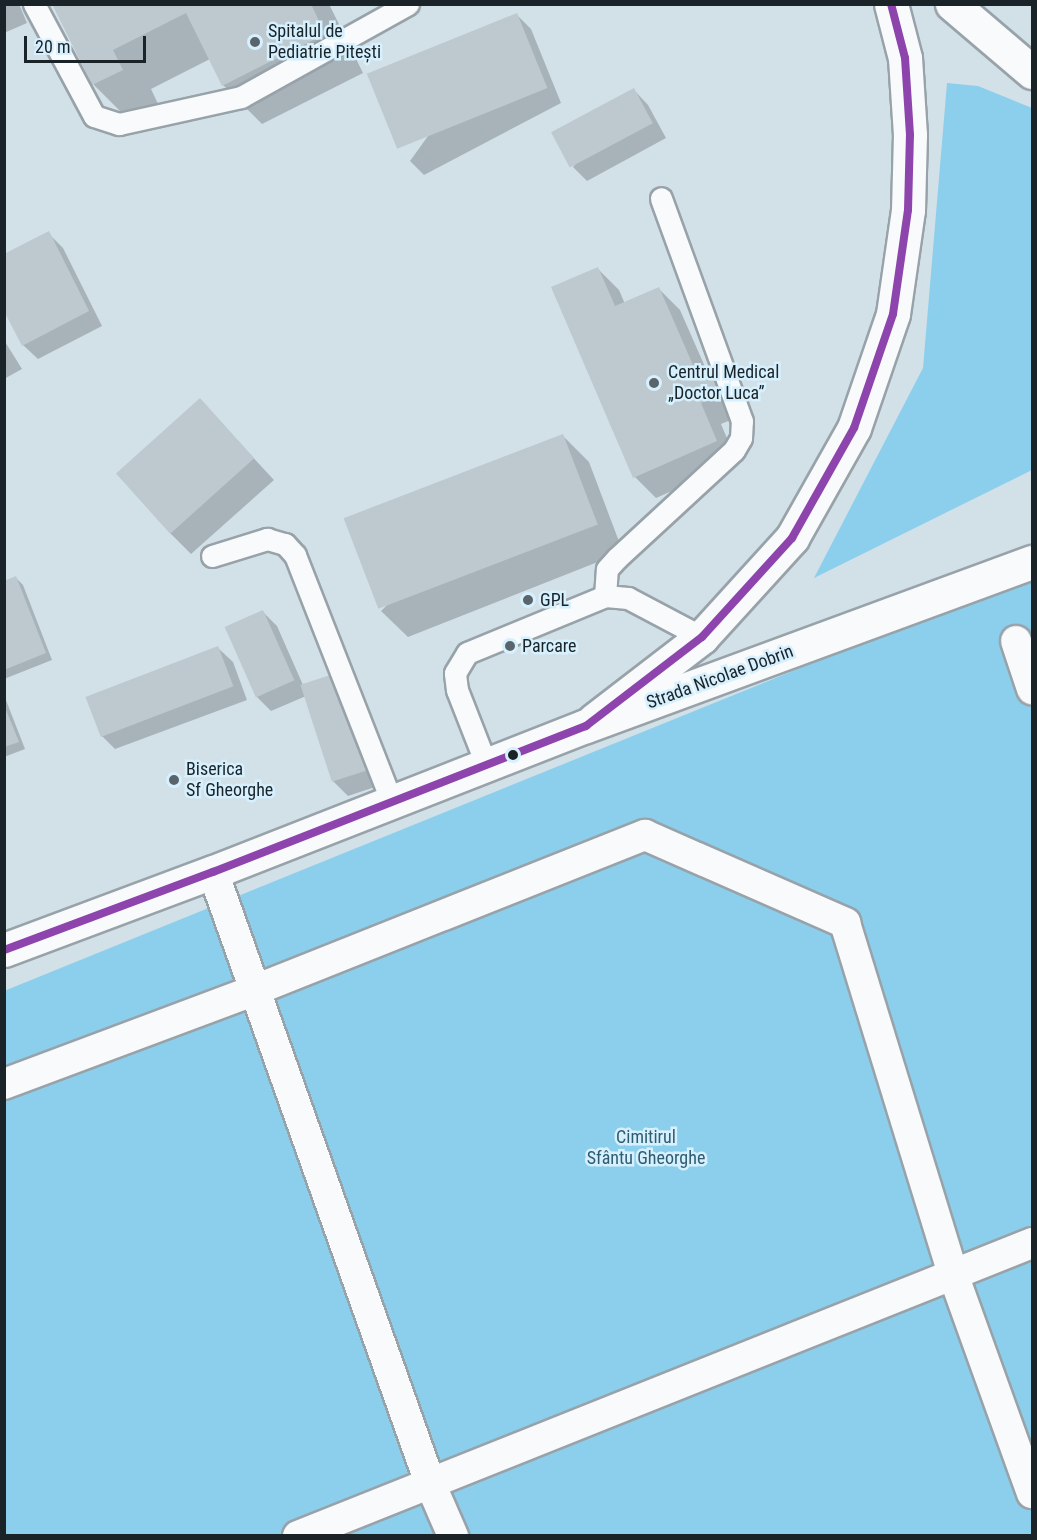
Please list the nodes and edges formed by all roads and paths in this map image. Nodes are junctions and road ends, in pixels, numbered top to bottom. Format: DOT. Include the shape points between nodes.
graph roads {
  1 [pos="34,4"];
  2 [pos="408,4"];
  3 [pos="891,4"];
  4 [pos="952,4"];
  5 [pos="1032,72"];
  6 [pos="661,198"];
  7 [pos="212,556"];
  8 [pos="1032,562"];
  9 [pos="605,596"];
  10 [pos="702,637"];
  11 [pos="1016,641"];
  12 [pos="1032,689"];
  13 [pos="586,726"];
  14 [pos="486,764"];
  15 [pos="392,802"];
  16 [pos="213,872"];
  17 [pos="4,950"];
  18 [pos="255,990"];
  19 [pos="4,1084"];
  20 [pos="1032,1243"];
  21 [pos="953,1274"];
  22 [pos="430,1483"];
  23 [pos="1032,1493"];
  24 [pos="298,1536"];
  25 [pos="453,1536"];
  1 -- 2 [label="lane" via="94,116 119,124 241,98"];
  3 -- 10 [label="main road" via="905,58 910,135 908,210 893,314 854,428 792,538"];
  4 -- 5 [label="main road"];
  6 -- 9 [label="lane" via="742,421 741,438 734,450 607,569"];
  7 -- 15 [label="lane" via="267,539 285,544 295,555"];
  8 -- 13 [label="main road, Strada Nicolae Dobrin"];
  9 -- 10 [label="lane" via="628,598"];
  9 -- 14 [label="lane" via="467,653 455,673 457,690"];
  10 -- 13 [label="main road"];
  11 -- 12 [label="street"];
  13 -- 14 [label="main road, Strada Nicolae Dobrin"];
  14 -- 15 [label="main road, Strada Nicolae Dobrin"];
  15 -- 16 [label="main road, Strada Nicolae Dobrin"];
  16 -- 17 [label="main road, Strada Nicolae Dobrin"];
  16 -- 18 [label="street"];
  18 -- 19 [label="street"];
  18 -- 21 [label="street" via="645,835 845,923"];
  18 -- 22 [label="street"];
  20 -- 21 [label="street"];
  21 -- 22 [label="street"];
  21 -- 23 [label="street"];
  22 -- 24 [label="street"];
  22 -- 25 [label="street"];
}
